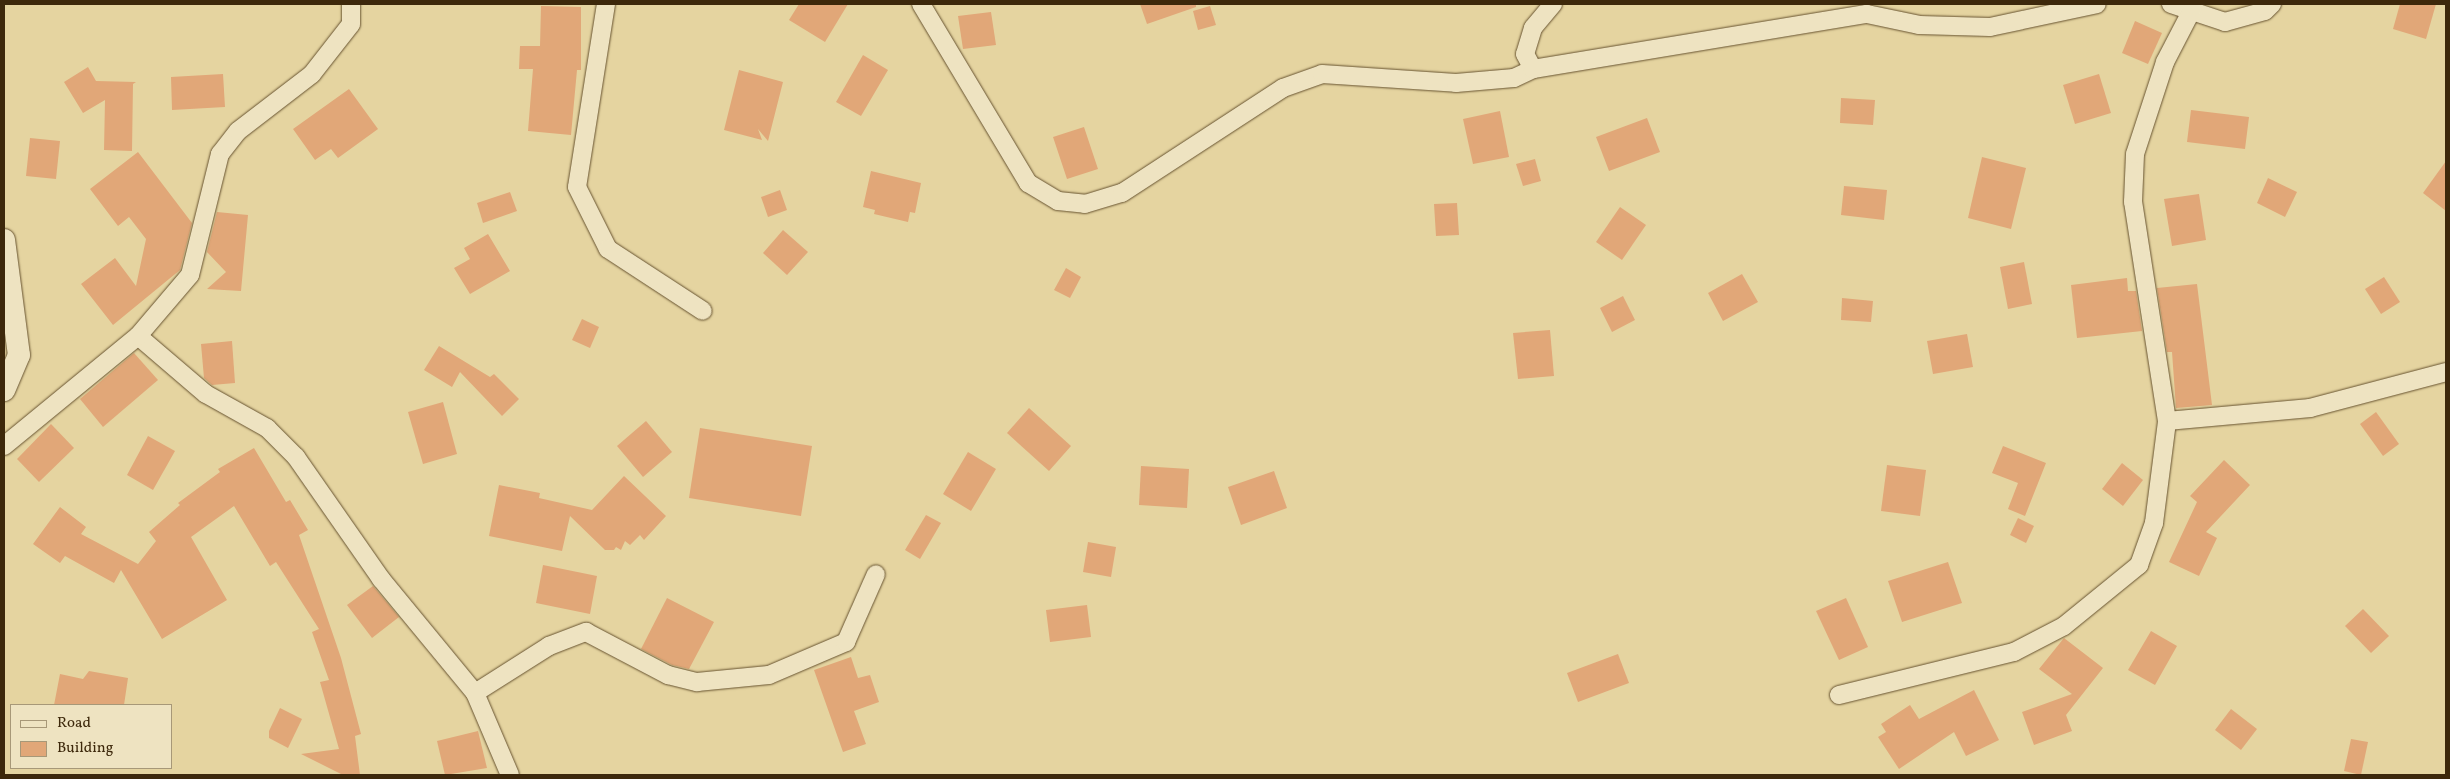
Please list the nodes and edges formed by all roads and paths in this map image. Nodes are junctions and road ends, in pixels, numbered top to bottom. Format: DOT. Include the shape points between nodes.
graph roads {
  1 [pos="351,4"];
  2 [pos="606,4"];
  3 [pos="921,4"];
  4 [pos="1553,4"];
  5 [pos="2097,4"];
  6 [pos="2171,4"];
  7 [pos="2272,4"];
  8 [pos="2192,10"];
  9 [pos="1533,69"];
  10 [pos="4,240"];
  11 [pos="703,311"];
  12 [pos="138,336"];
  13 [pos="2446,372"];
  14 [pos="4,390"];
  15 [pos="2166,421"];
  16 [pos="4,446"];
  17 [pos="876,574"];
  18 [pos="475,693"];
  19 [pos="1839,695"];
  20 [pos="510,775"];
  1 -- 12 [label="street" via="350,24 312,74 238,131 220,154 190,275"];
  2 -- 11 [label="street" via="577,187 608,249"];
  3 -- 9 [label="street" via="1028,183 1058,201 1085,204 1122,193 1283,88 1322,74 1456,83 1514,78"];
  4 -- 9 [label="street" via="1533,28 1525,54"];
  5 -- 9 [label="street" via="1990,27 1919,25 1867,14"];
  6 -- 8 [label="street"];
  7 -- 8 [label="street" via="2265,11 2225,22"];
  8 -- 15 [label="street" via="2165,62 2135,154 2133,202"];
  10 -- 14 [label="street" via="19,355"];
  12 -- 16 [label="street"];
  12 -- 18 [label="street" via="206,394 267,428 296,457 381,579"];
  13 -- 15 [label="street" via="2310,408"];
  15 -- 19 [label="street" via="2154,523 2139,565 2064,626 2014,652"];
  17 -- 18 [label="street" via="846,642 769,675 697,682 668,675 586,632 549,646"];
  18 -- 20 [label="street"];
}
